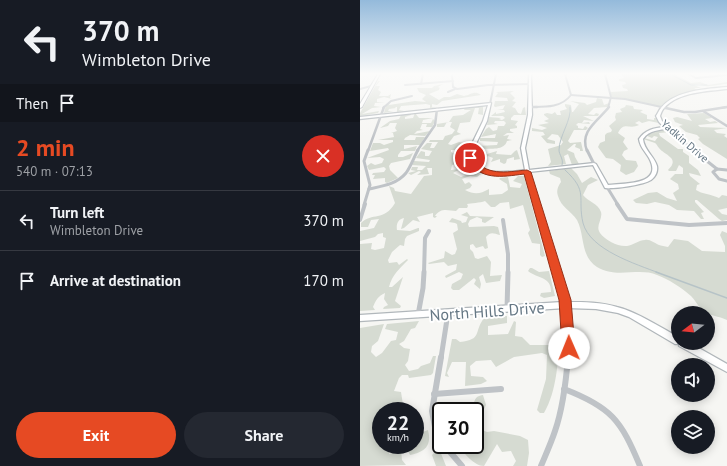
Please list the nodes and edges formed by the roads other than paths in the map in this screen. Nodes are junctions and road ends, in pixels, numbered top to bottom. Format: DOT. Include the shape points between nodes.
graph roads {
  1 [pos="571,95"];
  2 [pos="367,96"];
  3 [pos="412,96"];
  4 [pos="492,96"];
  5 [pos="530,96"];
  6 [pos="586,96"];
  7 [pos="682,96"];
  8 [pos="611,97"];
  9 [pos="490,104"];
  10 [pos="360,107"];
  11 [pos="530,107"];
  12 [pos="727,107"];
  13 [pos="664,108"];
  14 [pos="437,110"];
  15 [pos="703,111"];
  16 [pos="381,115"];
  17 [pos="360,118"];
  18 [pos="727,126"];
  19 [pos="667,128"];
  20 [pos="594,164"];
  21 [pos="717,169"];
  22 [pos="727,170"];
  23 [pos="527,172"];
  24 [pos="727,181"];
  25 [pos="607,187"];
  26 [pos="369,189"];
  27 [pos="360,220"];
  28 [pos="503,220"];
  29 [pos="727,223"];
  30 [pos="429,231"];
  31 [pos="566,305"];
  32 [pos="507,310"];
  33 [pos="448,313"];
  34 [pos="418,315"];
  35 [pos="360,318"];
  36 [pos="671,337"];
  37 [pos="695,350"];
  38 [pos="727,368"];
  39 [pos="501,389"];
  40 [pos="564,389"];
  41 [pos="434,394"];
  42 [pos="433,402"];
  43 [pos="451,454"];
  44 [pos="460,465"];
  45 [pos="541,466"];
  46 [pos="640,466"];
  1 -- 11 [label="street" via="556,105"];
  2 -- 10 [label="main road"];
  3 -- 16 [label="street" via="388,102"];
  4 -- 9 [label="street"];
  5 -- 11 [label="street"];
  6 -- 8 [label="street"];
  7 -- 13 [label="street, Yadkin Drive"];
  8 -- 13 [label="street"];
  8 -- 20 [label="street" via="609,106 584,137 584,147"];
  9 -- 14 [label="street"];
  9 -- 23 [label="street" via="485,121 470,151 471,162 481,170 491,173"];
  11 -- 23 [label="street" via="523,148"];
  12 -- 15 [label="street"];
  13 -- 15 [label="street" via="684,112"];
  13 -- 19 [label="street, Yadkin Drive" via="658,116"];
  14 -- 16 [label="street"];
  14 -- 26 [label="street" via="435,125 417,151 407,172 391,184"];
  15 -- 18 [label="street"];
  16 -- 17 [label="street"];
  16 -- 26 [label="street" via="364,161 370,180"];
  19 -- 21 [label="street, Yadkin Drive"];
  19 -- 25 [label="street" via="650,131 641,139 656,167 653,177 642,182"];
  20 -- 23 [label="street"];
  20 -- 25 [label="street"];
  21 -- 22 [label="street, Yadkin Drive"];
  21 -- 24 [label="street, Yadkin Drive" via="714,170 714,175"];
  23 -- 31 [label="street"];
  25 -- 29 [label="street" via="627,219 691,226"];
  26 -- 27 [label="street"];
  28 -- 32 [label="street" via="508,254"];
  30 -- 34 [label="street" via="425,238 423,288"];
  31 -- 32 [label="street, North Hills Drive"];
  31 -- 36 [label="street, North Hills Drive" via="618,310"];
  31 -- 40 [label="street" via="569,348"];
  32 -- 33 [label="street, North Hills Drive"];
  33 -- 34 [label="street, North Hills Drive"];
  33 -- 41 [label="street"];
  34 -- 35 [label="street, North Hills Drive"];
  37 -- 38 [label="street"];
  39 -- 41 [label="street"];
  40 -- 45 [label="street" via="557,427"];
  40 -- 46 [label="street" via="599,403 613,414 628,437"];
  41 -- 42 [label="street"];
  43 -- 44 [label="street"];
}
